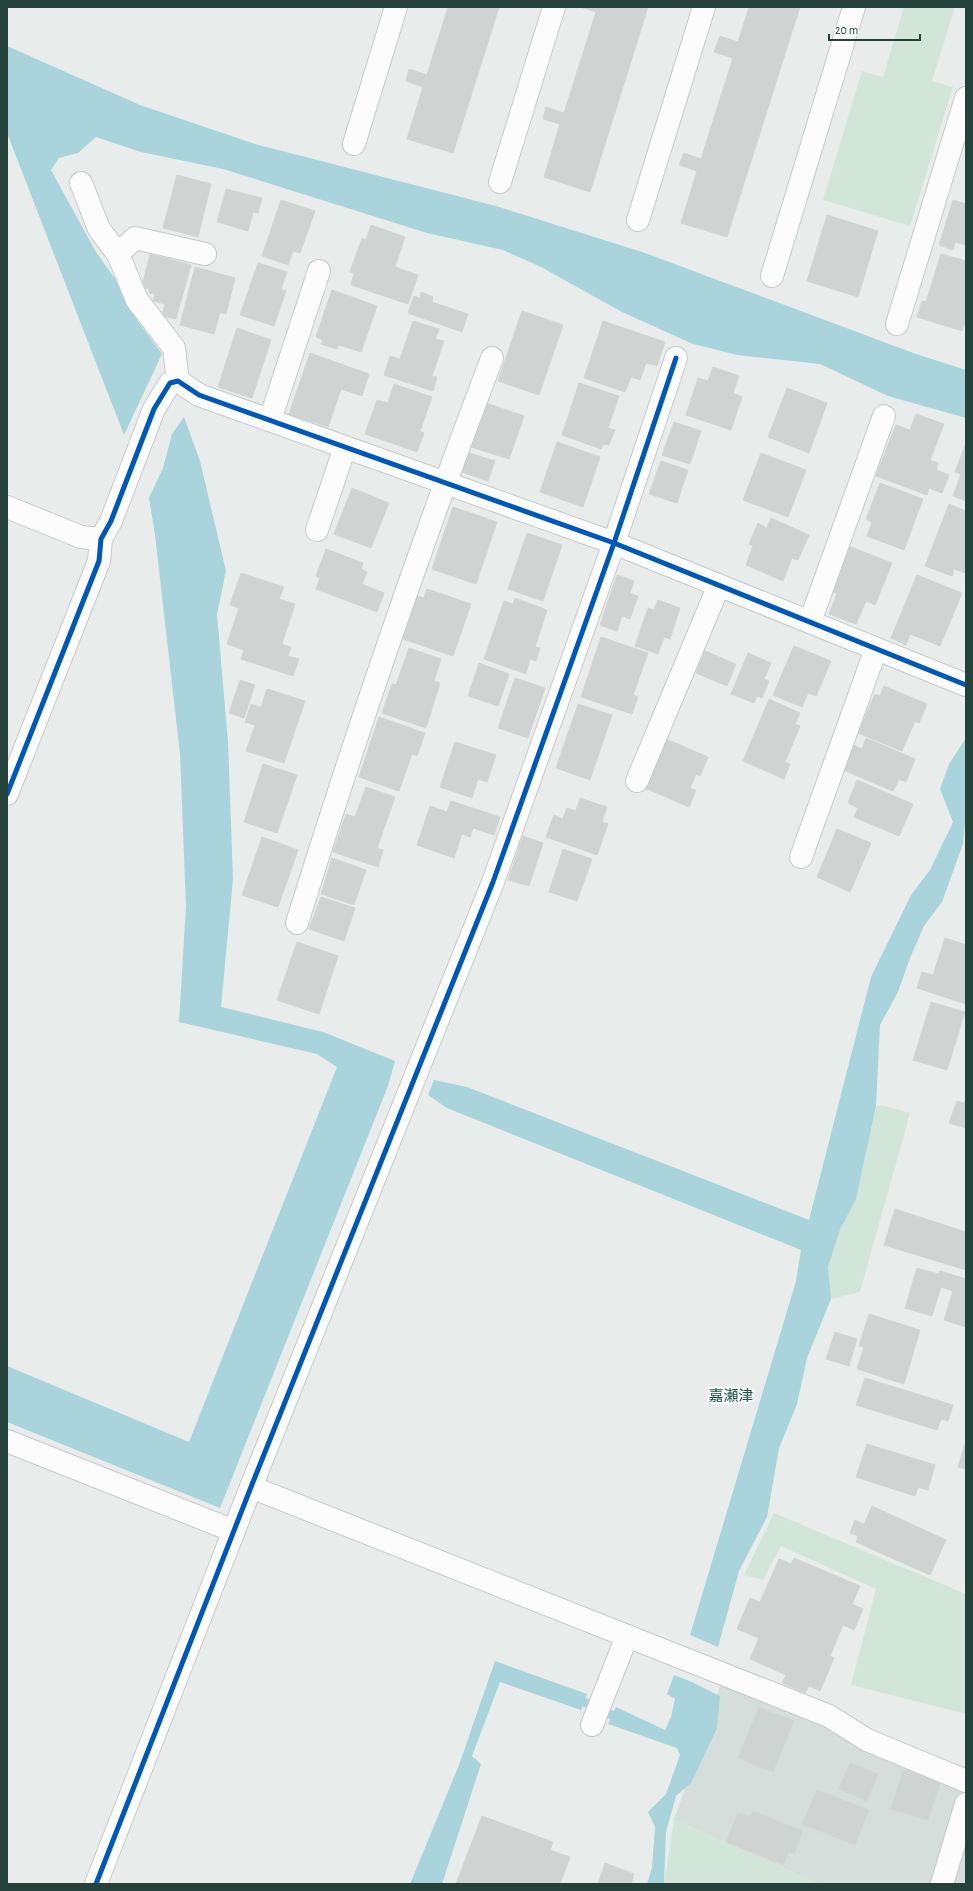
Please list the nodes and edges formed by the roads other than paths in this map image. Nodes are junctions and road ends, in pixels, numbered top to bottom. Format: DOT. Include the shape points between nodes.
graph roads {
  1 [pos="396,7"];
  2 [pos="554,7"];
  3 [pos="704,7"];
  4 [pos="854,7"];
  5 [pos="966,98"];
  6 [pos="354,144"];
  7 [pos="500,182"];
  8 [pos="82,183"];
  9 [pos="638,220"];
  10 [pos="118,254"];
  11 [pos="204,254"];
  12 [pos="319,271"];
  13 [pos="772,276"];
  14 [pos="897,324"];
  15 [pos="492,358"];
  16 [pos="676,358"];
  17 [pos="178,382"];
  18 [pos="884,416"];
  19 [pos="270,420"];
  20 [pos="345,447"];
  21 [pos="444,483"];
  22 [pos="7,508"];
  23 [pos="317,530"];
  24 [pos="101,539"];
  25 [pos="614,543"];
  26 [pos="719,585"];
  27 [pos="810,622"];
  28 [pos="876,649"];
  29 [pos="966,685"];
  30 [pos="637,781"];
  31 [pos="7,794"];
  32 [pos="801,857"];
  33 [pos="297,923"];
  34 [pos="7,1441"];
  35 [pos="251,1487"];
  36 [pos="234,1531"];
  37 [pos="627,1636"];
  38 [pos="592,1725"];
  39 [pos="966,1781"];
  40 [pos="966,1804"];
  41 [pos="96,1884"];
  42 [pos="942,1884"];
  1 -- 6 [label="street"];
  2 -- 7 [label="street"];
  3 -- 9 [label="street"];
  4 -- 13 [label="street"];
  5 -- 14 [label="street"];
  8 -- 10 [label="street" via="99,229"];
  10 -- 11 [label="street" via="135,238"];
  10 -- 17 [label="street" via="137,300 174,348"];
  12 -- 19 [label="street"];
  15 -- 21 [label="street"];
  16 -- 25 [label="street"];
  17 -- 19 [label="street" via="199,395"];
  17 -- 24 [label="street" via="170,383 154,409 111,521"];
  18 -- 27 [label="street"];
  19 -- 20 [label="street"];
  20 -- 21 [label="street"];
  20 -- 23 [label="street"];
  21 -- 25 [label="street"];
  21 -- 33 [label="street" via="348,760"];
  22 -- 24 [label="street" via="81,537"];
  24 -- 31 [label="street" via="99,561"];
  25 -- 26 [label="street"];
  25 -- 35 [label="street" via="492,882"];
  26 -- 27 [label="street"];
  26 -- 30 [label="street"];
  27 -- 28 [label="street"];
  28 -- 29 [label="street"];
  28 -- 32 [label="street"];
  34 -- 36 [label="street"];
  35 -- 36 [label="street"];
  35 -- 37 [label="street"];
  36 -- 41 [label="street"];
  37 -- 38 [label="street"];
  37 -- 39 [label="street" via="828,1716 867,1740"];
  40 -- 42 [label="street"];
}
